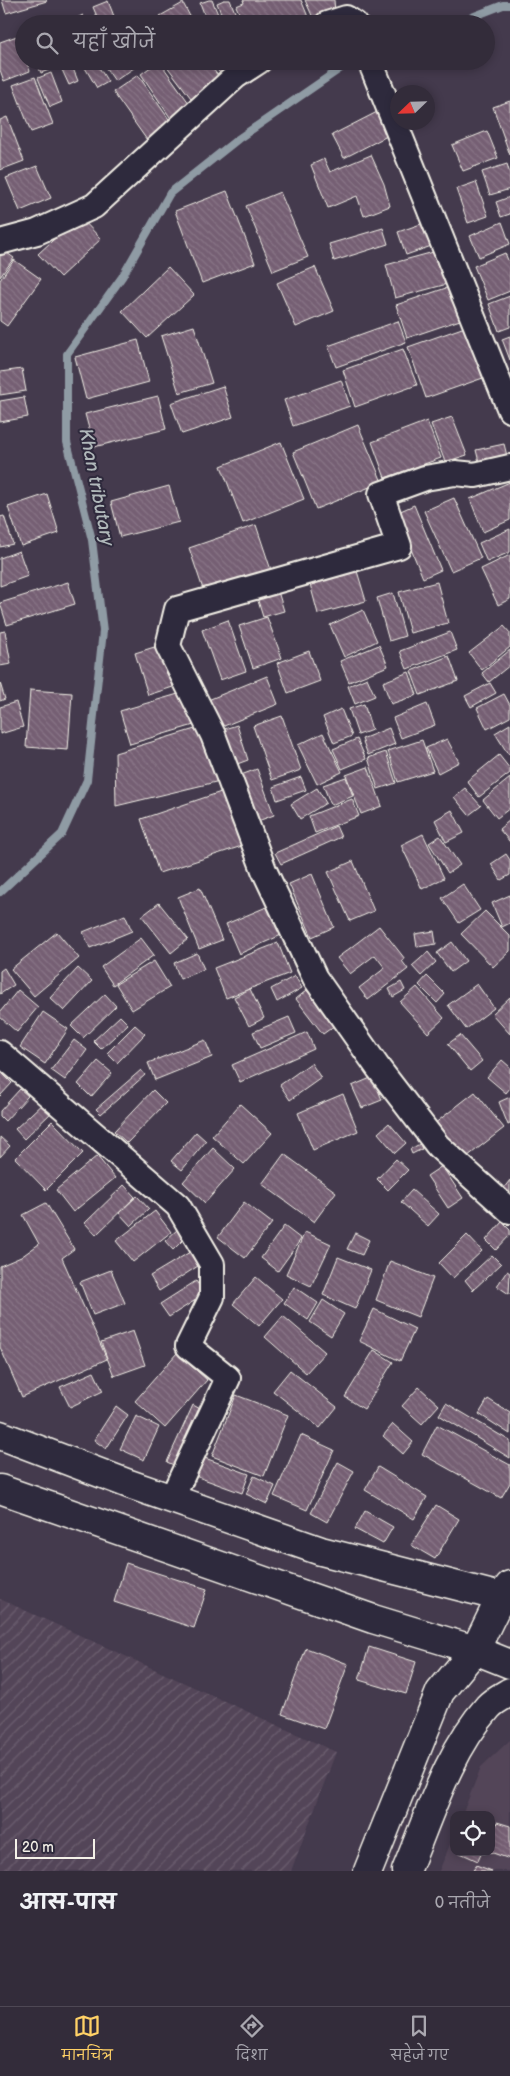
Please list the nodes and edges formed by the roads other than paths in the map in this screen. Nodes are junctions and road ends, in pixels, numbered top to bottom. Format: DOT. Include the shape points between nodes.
graph roads {
  1 [pos="245,70"];
  2 [pos="373,70"];
  3 [pos="0,242"];
  4 [pos="510,410"];
  5 [pos="510,467"];
  6 [pos="0,1053"];
  7 [pos="510,1211"];
  8 [pos="0,1435"];
  9 [pos="0,1489"];
  10 [pos="172,1498"];
  11 [pos="507,1594"];
  12 [pos="476,1650"];
  13 [pos="510,1664"];
  14 [pos="510,1692"];
  15 [pos="368,1871"];
  16 [pos="406,1871"];
  1 -- 3 [label="street" via="94,206 37,232"];
  2 -- 4 [label="street"];
  5 -- 7 [label="street" via="475,475 455,473 426,478 381,494 399,546 177,609 168,646 213,735 264,870 315,978 438,1146"];
  6 -- 10 [label="street" via="178,1206 212,1264 212,1297 188,1346 228,1378"];
  8 -- 10 [label="main road"];
  9 -- 12 [label="main road" via="373,1619"];
  10 -- 11 [label="main road" via="321,1551"];
  11 -- 12 [label="main road"];
  12 -- 13 [label="main road"];
  12 -- 15 [label="main road" via="440,1692"];
  14 -- 16 [label="main road" via="489,1705 469,1732 446,1773"];
}
